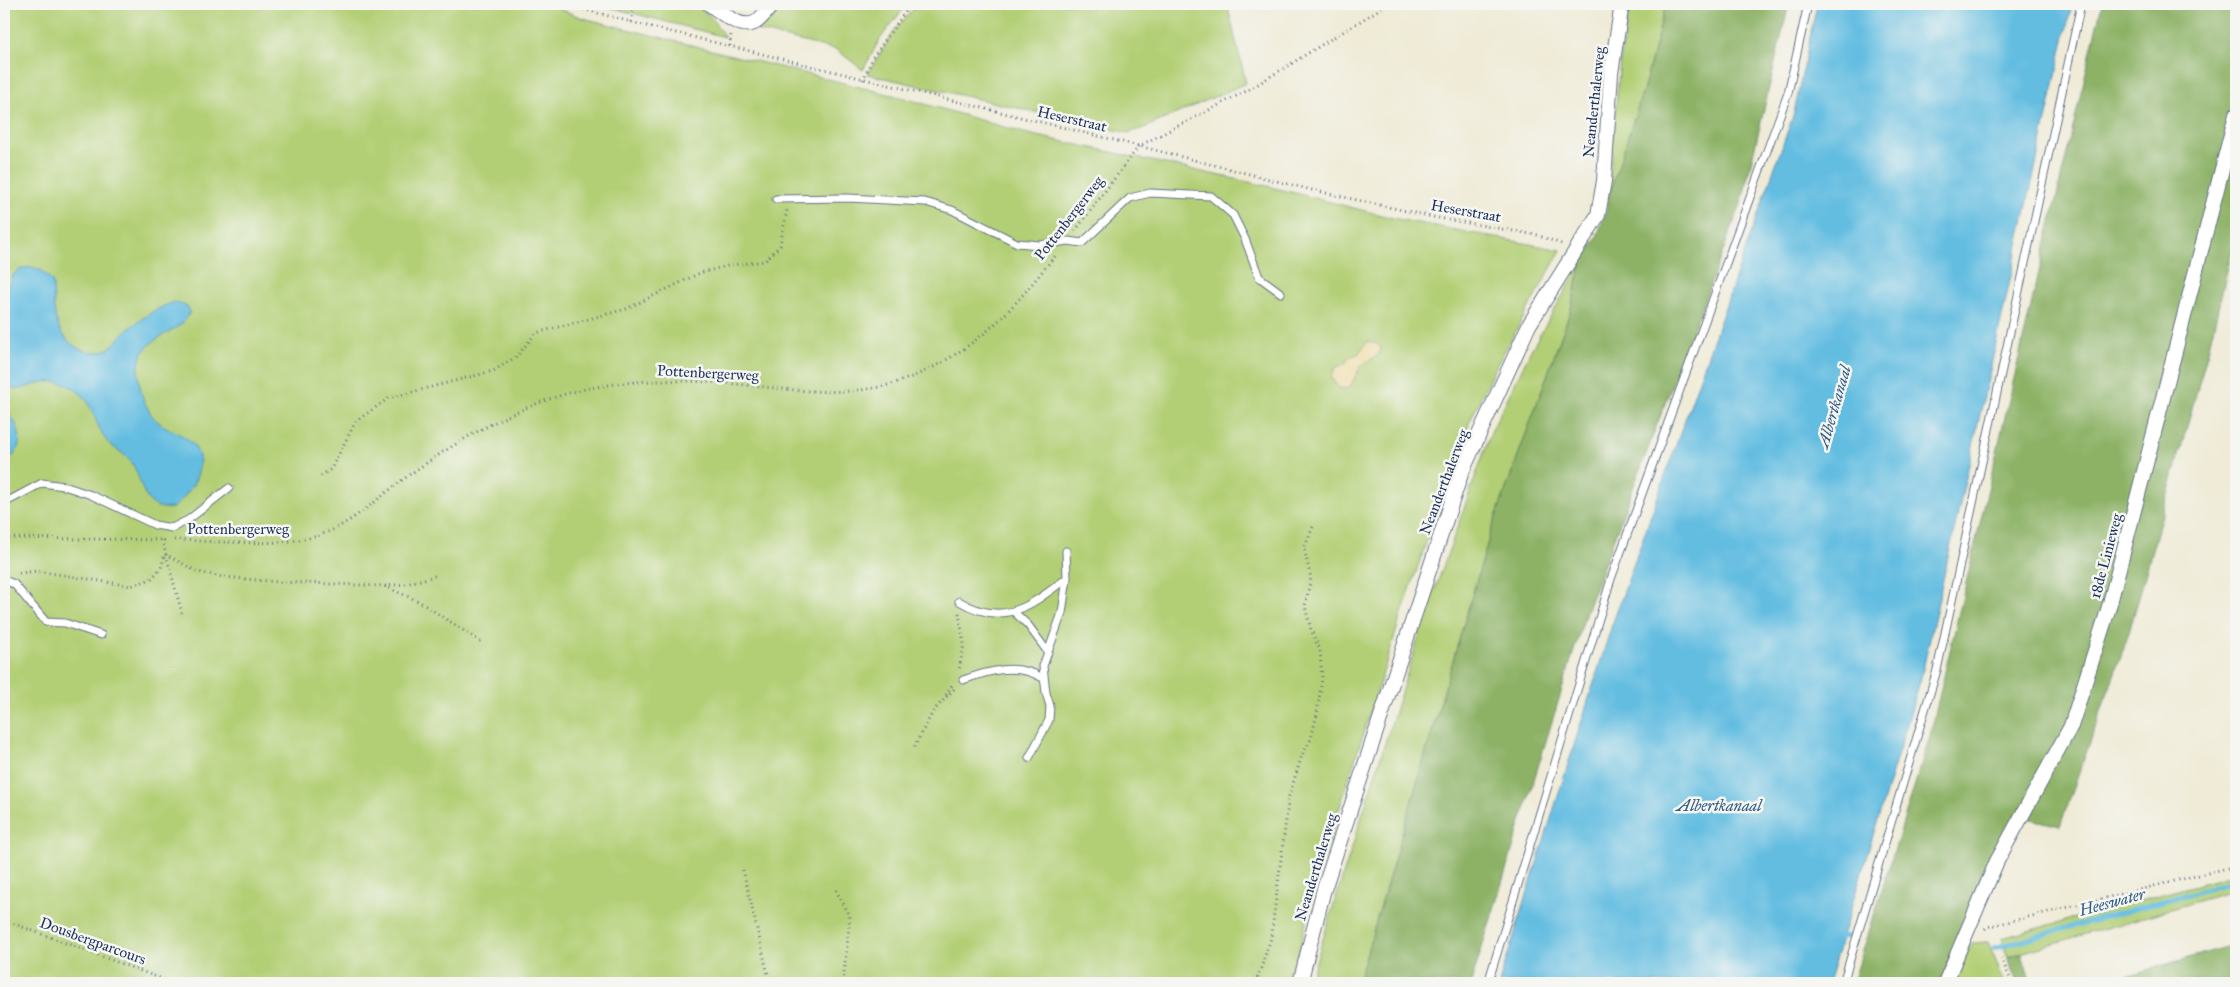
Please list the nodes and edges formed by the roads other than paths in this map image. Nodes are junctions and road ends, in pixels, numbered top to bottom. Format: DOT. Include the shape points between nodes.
graph roads {
  1 [pos="709,4"];
  2 [pos="773,4"];
  3 [pos="1622,4"];
  4 [pos="1808,4"];
  5 [pos="2080,4"];
  6 [pos="2236,114"];
  7 [pos="776,199"];
  8 [pos="1281,293"];
  9 [pos="229,488"];
  10 [pos="4,500"];
  11 [pos="1066,551"];
  12 [pos="1067,578"];
  13 [pos="4,580"];
  14 [pos="959,601"];
  15 [pos="1012,611"];
  16 [pos="101,635"];
  17 [pos="1047,651"];
  18 [pos="1043,678"];
  19 [pos="963,680"];
  20 [pos="1029,758"];
  21 [pos="1300,983"];
  22 [pos="1488,983"];
  23 [pos="1843,983"];
  24 [pos="1945,983"];
  1 -- 2 [label="street" via="739,23 748,24 756,22"];
  3 -- 21 [label="street, Neanderthalerweg" via="1611,73 1604,181 1598,215 1529,325 1461,474 1324,890"];
  4 -- 22 [label="lane" via="1788,93 1611,579"];
  5 -- 23 [label="lane" via="1937,670"];
  6 -- 24 [label="street, 18de Linieweg" via="2109,607 2071,726 1997,862"];
  7 -- 8 [label="lane" via="925,202 952,210 1017,243 1040,245 1068,241 1082,243 1130,198 1150,193 1211,196 1232,215 1259,277"];
  9 -- 10 [label="lane" via="188,520 172,528 155,525 64,486 42,483"];
  11 -- 12 [label="lane"];
  12 -- 15 [label="lane" via="1045,595"];
  12 -- 17 [label="lane" via="1062,613"];
  13 -- 16 [label="lane" via="14,584 46,622 65,623"];
  14 -- 15 [label="lane" via="985,614"];
  15 -- 17 [label="lane" via="1028,625"];
  17 -- 18 [label="lane"];
  18 -- 19 [label="lane" via="1033,672 1012,668"];
  18 -- 20 [label="lane" via="1050,706 1049,720"];
}
